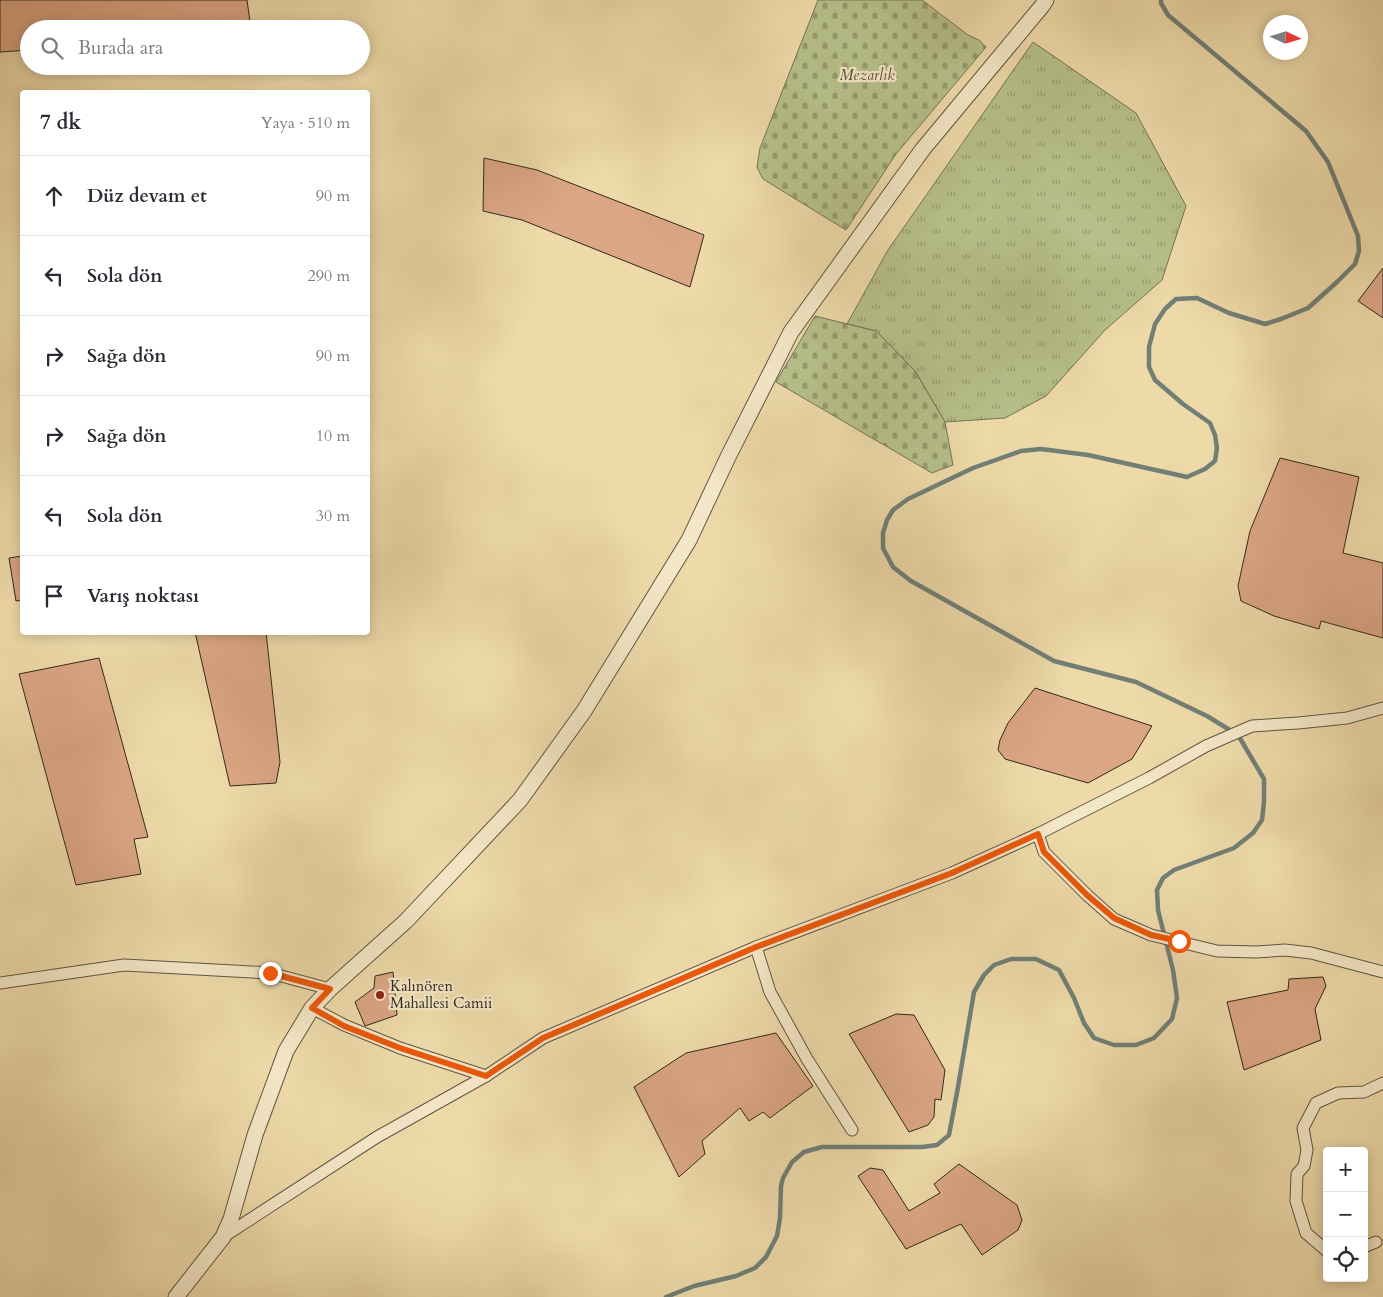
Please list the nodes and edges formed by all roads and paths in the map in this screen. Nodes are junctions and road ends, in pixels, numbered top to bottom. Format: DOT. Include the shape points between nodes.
graph roads {
  1 [pos="1046,0"];
  2 [pos="1383,708"];
  3 [pos="1038,834"];
  4 [pos="756,947"];
  5 [pos="1383,972"];
  6 [pos="0,983"];
  7 [pos="330,989"];
  8 [pos="312,1008"];
  9 [pos="486,1076"];
  10 [pos="1383,1083"];
  11 [pos="852,1130"];
  12 [pos="223,1237"];
  13 [pos="1376,1242"];
  14 [pos="1368,1245"];
  15 [pos="1323,1248"];
  16 [pos="176,1297"];
  1 -- 7 [label="street" via="923,149 791,332 689,540 584,711 520,800 406,921"];
  2 -- 3 [label="street" via="1347,718 1252,726 1206,746"];
  3 -- 4 [label="street" via="952,873"];
  3 -- 5 [label="street" via="1044,852 1100,907 1114,918 1151,935 1217,951 1311,953"];
  4 -- 9 [label="street" via="543,1038"];
  4 -- 11 [label="street" via="770,992"];
  6 -- 7 [label="street" via="124,965 270,973"];
  7 -- 8 [label="street"];
  8 -- 9 [label="street" via="344,1026 400,1048"];
  8 -- 12 [label="street" via="286,1051"];
  9 -- 12 [label="street" via="377,1137"];
  10 -- 15 [label="street" via="1364,1092 1338,1093 1316,1103 1303,1128 1307,1150 1304,1166 1297,1174 1296,1201 1306,1233"];
  12 -- 16 [label="street"];
  13 -- 14 [label="street"];
}
